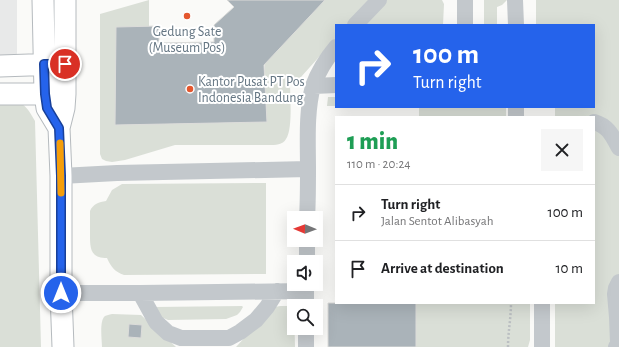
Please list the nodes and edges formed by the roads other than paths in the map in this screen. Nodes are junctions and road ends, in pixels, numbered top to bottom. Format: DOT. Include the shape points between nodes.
graph roads {
  1 [pos="43,0"];
  2 [pos="65,0"];
  3 [pos="378,0"];
  4 [pos="465,0"];
  5 [pos="515,0"];
  6 [pos="356,24"];
  7 [pos="465,24"];
  8 [pos="516,24"];
  9 [pos="335,48"];
  10 [pos="44,64"];
  11 [pos="65,64"];
  12 [pos="0,66"];
  13 [pos="335,85"];
  14 [pos="314,86"];
  15 [pos="0,94"];
  16 [pos="55,94"];
  17 [pos="595,122"];
  18 [pos="619,148"];
  19 [pos="308,169"];
  20 [pos="61,176"];
  21 [pos="307,211"];
  22 [pos="619,282"];
  23 [pos="277,291"];
  24 [pos="61,293"];
  25 [pos="140,293"];
  26 [pos="306,294"];
  27 [pos="542,304"];
  28 [pos="306,335"];
  29 [pos="62,347"];
  30 [pos="306,347"];
  31 [pos="542,347"];
  32 [pos="616,347"];
  1 -- 10 [label="main road"];
  2 -- 11 [label="main road"];
  3 -- 6 [label="lane"];
  4 -- 7 [label="lane"];
  5 -- 8 [label="lane"];
  9 -- 14 [label="lane" via="325,61"];
  10 -- 11 [label="main road"];
  10 -- 12 [label="main road"];
  10 -- 16 [label="main road"];
  11 -- 16 [label="main road"];
  13 -- 14 [label="lane"];
  14 -- 19 [label="lane" via="309,111"];
  15 -- 16 [label="main road"];
  16 -- 20 [label="main road" via="47,108 59,128"];
  17 -- 18 [label="lane" via="610,132"];
  19 -- 20 [label="lane"];
  19 -- 21 [label="lane"];
  20 -- 24 [label="main road"];
  22 -- 32 [label="lane" via="615,294 618,343"];
  23 -- 25 [label="lane"];
  23 -- 25 [label="lane" via="256,320 229,338 181,338 168,333 156,322"];
  23 -- 26 [label="lane"];
  24 -- 25 [label="lane"];
  24 -- 29 [label="main road"];
  27 -- 31 [label="lane"];
  28 -- 30 [label="lane"];
}
